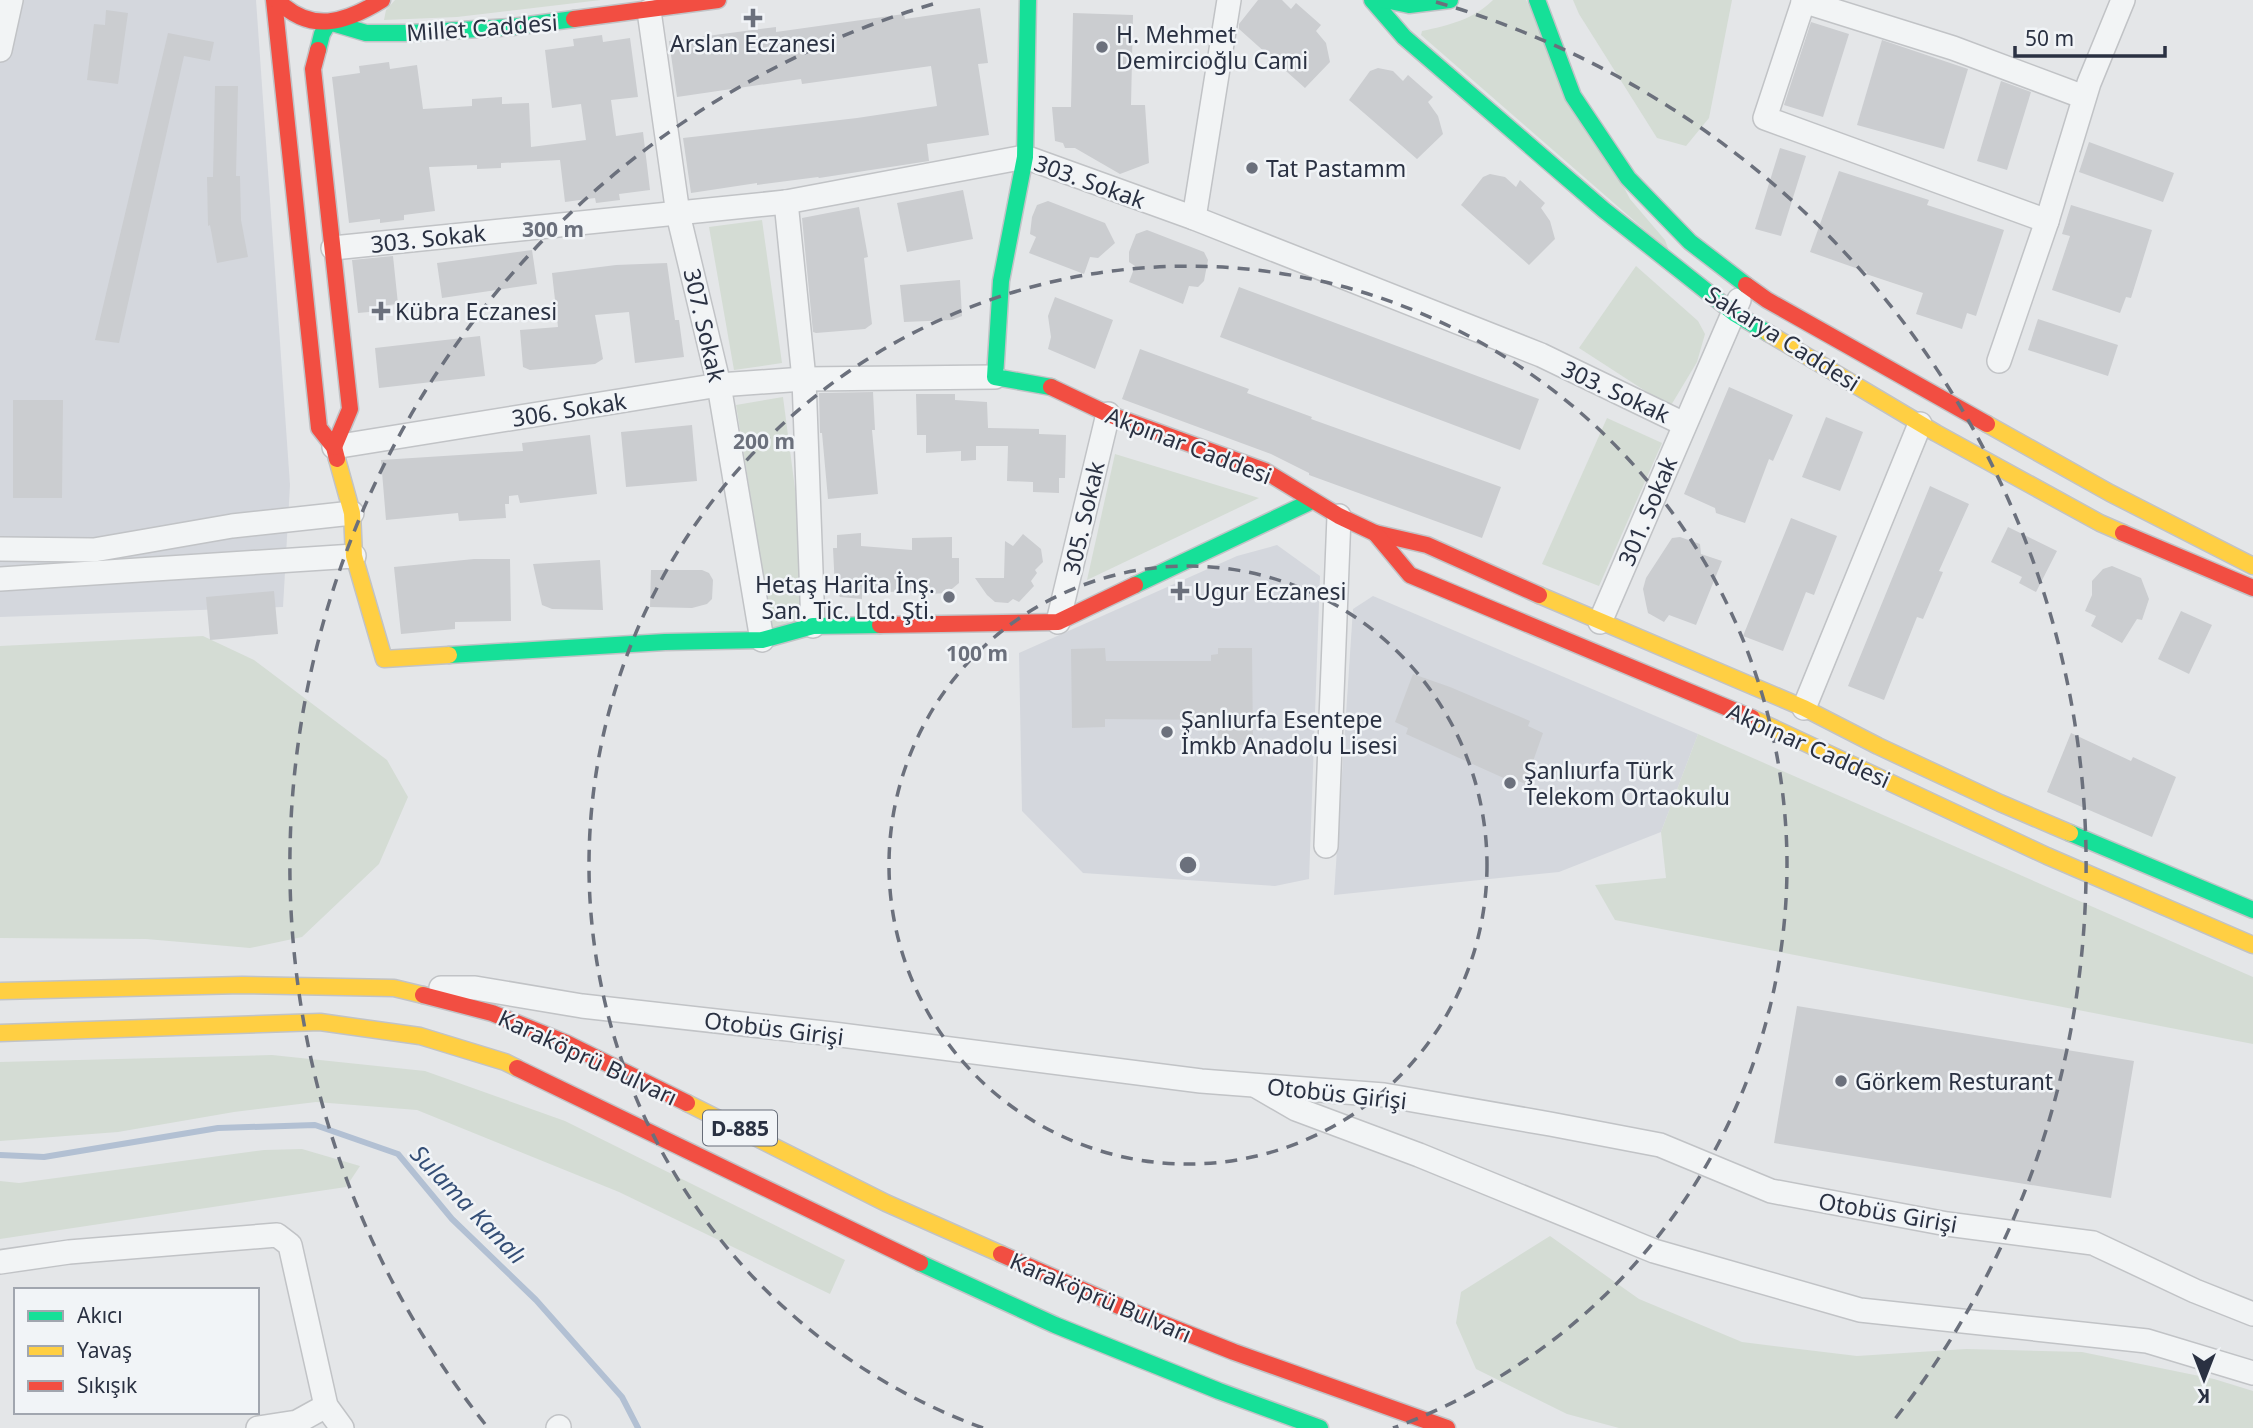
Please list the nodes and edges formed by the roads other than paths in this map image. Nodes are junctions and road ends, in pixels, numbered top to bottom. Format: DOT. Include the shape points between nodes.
graph roads {
  1 [pos="11,0"];
  2 [pos="276,0"];
  3 [pos="382,0"];
  4 [pos="718,0"];
  5 [pos="1028,0"];
  6 [pos="1229,0"];
  7 [pos="1372,0"];
  8 [pos="1385,0"];
  9 [pos="1450,0"];
  10 [pos="1537,0"];
  11 [pos="2123,0"];
  12 [pos="1804,1"];
  13 [pos="649,11"];
  14 [pos="329,22"];
  15 [pos="0,50"];
  16 [pos="2084,97"];
  17 [pos="1025,157"];
  18 [pos="786,202"];
  19 [pos="678,214"];
  20 [pos="1194,218"];
  21 [pos="2047,221"];
  22 [pos="332,248"];
  23 [pos="1746,285"];
  24 [pos="1734,313"];
  25 [pos="1999,361"];
  26 [pos="995,377"];
  27 [pos="804,379"];
  28 [pos="719,385"];
  29 [pos="1108,414"];
  30 [pos="1684,424"];
  31 [pos="1920,424"];
  32 [pos="334,447"];
  33 [pos="1312,501"];
  34 [pos="352,513"];
  35 [pos="1339,516"];
  36 [pos="1375,533"];
  37 [pos="0,549"];
  38 [pos="354,556"];
  39 [pos="2253,566"];
  40 [pos="0,579"];
  41 [pos="2253,589"];
  42 [pos="1058,622"];
  43 [pos="1600,622"];
  44 [pos="813,626"];
  45 [pos="762,640"];
  46 [pos="1804,708"];
  47 [pos="1326,846"];
  48 [pos="2253,910"];
  49 [pos="2253,945"];
  50 [pos="394,988"];
  51 [pos="0,991"];
  52 [pos="0,1033"];
  53 [pos="1252,1084"];
  54 [pos="0,1262"];
  55 [pos="2253,1314"];
  56 [pos="2253,1373"];
  57 [pos="326,1406"];
  58 [pos="258,1428"];
  59 [pos="342,1428"];
  60 [pos="1321,1428"];
  61 [pos="1447,1428"];
  1 -- 15 [label="street"];
  2 -- 14 [label="main road, Millet Caddesi" via="303,21"];
  2 -- 32 [label="main road" via="319,428"];
  3 -- 14 [label="main road" via="362,14"];
  4 -- 13 [label="main road, Millet Caddesi"];
  5 -- 17 [label="main road"];
  6 -- 20 [label="street"];
  7 -- 24 [label="main road, Sakarya Caddesi" via="1404,37 1604,210"];
  8 -- 9 [label="main road" via="1421,6"];
  10 -- 23 [label="main road, Sakarya Caddesi" via="1573,96 1628,178 1690,242"];
  11 -- 16 [label="street"];
  12 -- 16 [label="street" via="1953,48"];
  12 -- 21 [label="street" via="1765,118"];
  13 -- 14 [label="main road, Millet Caddesi" via="410,33 366,33"];
  13 -- 19 [label="street, 307. Sokak"];
  14 -- 22 [label="main road" via="313,69"];
  16 -- 21 [label="street"];
  17 -- 18 [label="street, 303. Sokak"];
  17 -- 20 [label="street, 303. Sokak"];
  17 -- 26 [label="main road" via="1001,281"];
  18 -- 19 [label="street, 303. Sokak"];
  18 -- 27 [label="street"];
  19 -- 22 [label="street, 303. Sokak"];
  19 -- 28 [label="street, 307. Sokak"];
  20 -- 30 [label="street, 303. Sokak" via="1541,355"];
  21 -- 25 [label="street"];
  22 -- 32 [label="main road" via="350,409"];
  23 -- 24 [label="street, 301. Sokak"];
  23 -- 39 [label="main road, Sakarya Caddesi" via="2110,493"];
  24 -- 30 [label="street, 301. Sokak"];
  24 -- 31 [label="main road, Sakarya Caddesi"];
  26 -- 27 [label="street, 306. Sokak"];
  26 -- 29 [label="main road, Akpınar Caddesi" via="1047,385"];
  27 -- 28 [label="street, 306. Sokak"];
  27 -- 44 [label="street"];
  28 -- 32 [label="street, 306. Sokak"];
  28 -- 45 [label="street, 307. Sokak"];
  29 -- 33 [label="main road, Akpınar Caddesi" via="1265,471"];
  29 -- 42 [label="street, 305. Sokak"];
  30 -- 43 [label="street, 301. Sokak"];
  31 -- 41 [label="main road, Sakarya Caddesi" via="2100,523"];
  31 -- 46 [label="street"];
  32 -- 34 [label="main road"];
  33 -- 35 [label="main road, Akpınar Caddesi"];
  33 -- 42 [label="main road"];
  34 -- 37 [label="street" via="232,526 94,550"];
  34 -- 38 [label="main road"];
  35 -- 36 [label="main road, Akpınar Caddesi"];
  35 -- 47 [label="street"];
  36 -- 43 [label="main road, Akpınar Caddesi" via="1427,545"];
  36 -- 49 [label="main road, Akpınar Caddesi" via="1410,575 1784,731 2047,856"];
  38 -- 40 [label="street"];
  38 -- 45 [label="main road" via="384,659"];
  42 -- 44 [label="main road"];
  43 -- 46 [label="main road, Akpınar Caddesi"];
  44 -- 45 [label="main road"];
  46 -- 48 [label="main road, Akpınar Caddesi" via="2000,803"];
  50 -- 51 [label="main road, Karaköprü Bulvarı / D-885" via="243,985"];
  50 -- 53 [label="street, Otobüs Girişi" via="475,988 582,1006"];
  50 -- 61 [label="main road, Karaköprü Bulvarı / D-885" via="492,1013 554,1038 887,1203 1121,1307"];
  52 -- 60 [label="main road, Karaköprü Bulvarı / D-885" via="320,1022 444,1043 505,1062 867,1239 1055,1325"];
  53 -- 55 [label="street, Otobüs Girişi" via="1384,1095 1660,1145 1771,1191 1947,1224 2093,1243"];
  53 -- 56 [label="street" via="1296,1108 1654,1251 1860,1310 2147,1341"];
  54 -- 57 [label="street" via="277,1235 290,1245"];
  57 -- 58 [label="street" via="297,1422"];
  57 -- 59 [label="street"];
}
